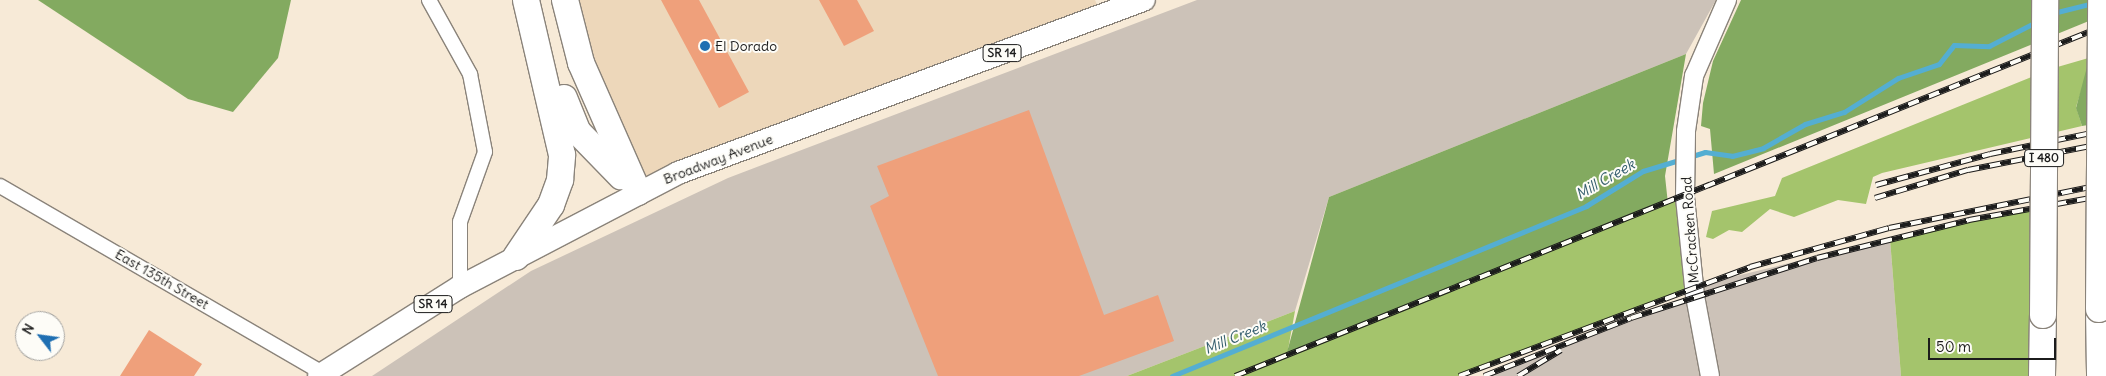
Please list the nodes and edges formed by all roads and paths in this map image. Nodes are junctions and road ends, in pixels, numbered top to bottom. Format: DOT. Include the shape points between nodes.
graph roads {
  1 [pos="429,0"];
  2 [pos="526,0"];
  3 [pos="565,0"];
  4 [pos="1144,0"];
  5 [pos="1727,0"];
  6 [pos="2045,0"];
  7 [pos="2101,0"];
  8 [pos="541,54"];
  9 [pos="0,186"];
  10 [pos="638,192"];
  11 [pos="516,257"];
  12 [pos="460,287"];
  13 [pos="321,375"];
  14 [pos="1710,376"];
  15 [pos="2042,376"];
  16 [pos="2100,376"];
  1 -- 12 [label="street" via="470,74 485,152 460,222"];
  2 -- 8 [label="highway"];
  3 -- 10 [label="highway" via="581,63"];
  4 -- 10 [label="main road, Broadway Avenue / SR 14" via="678,173"];
  5 -- 14 [label="street, McCracken Road" via="1694,76 1686,130 1686,186 1695,296"];
  6 -- 15 [label="highway, I 480, bridge"];
  7 -- 16 [label="highway, bridge"];
  8 -- 10 [label="highway" via="578,132"];
  8 -- 11 [label="highway" via="559,131 560,180 547,212"];
  9 -- 13 [label="street, East 135th Street"];
  10 -- 11 [label="main road, Broadway Avenue / SR 14"];
  11 -- 12 [label="main road, Broadway Avenue / SR 14"];
  12 -- 13 [label="main road, Broadway Avenue / SR 14"];
}
